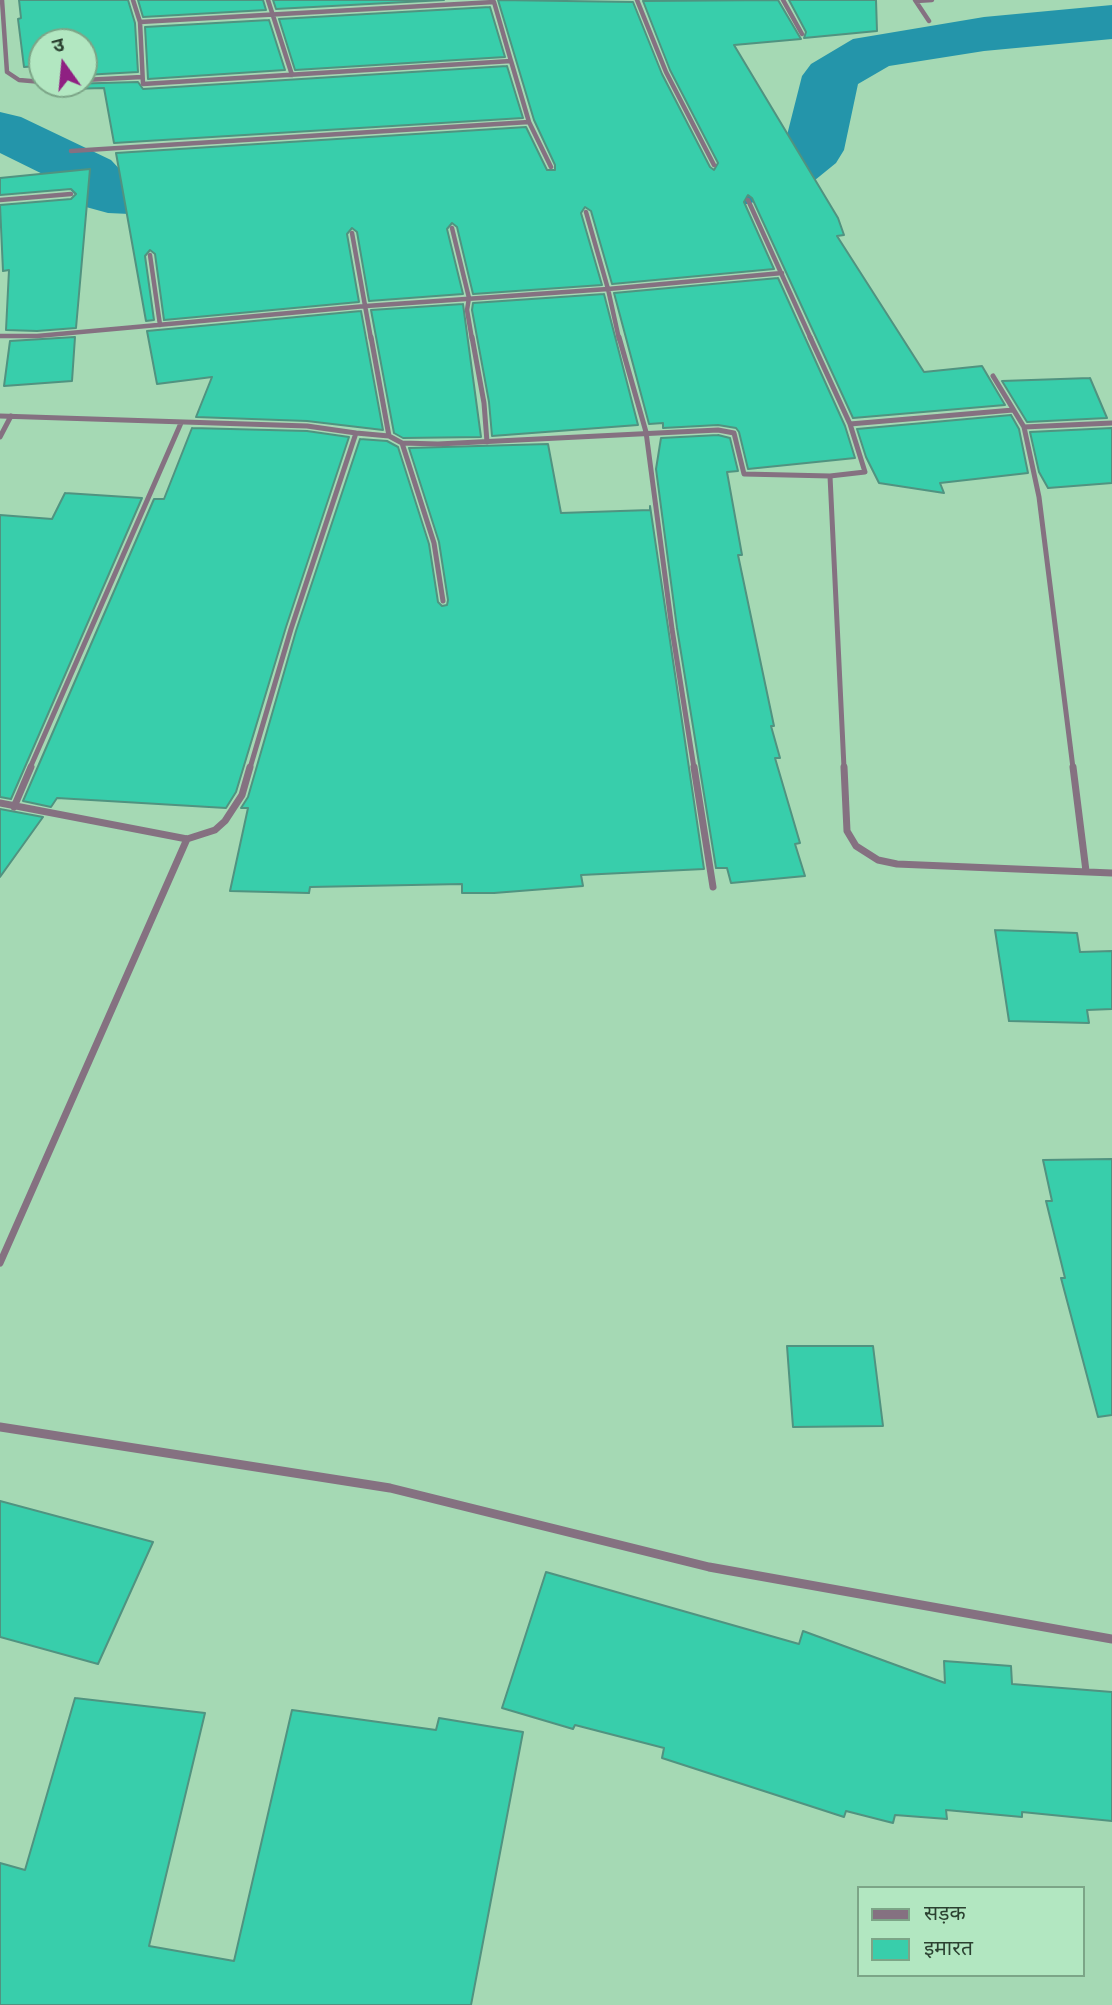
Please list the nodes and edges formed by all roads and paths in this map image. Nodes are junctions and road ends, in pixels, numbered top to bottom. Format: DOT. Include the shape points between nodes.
graph roads {
  1 [pos="2,0"];
  2 [pos="134,0"];
  3 [pos="268,0"];
  4 [pos="636,0"];
  5 [pos="783,0"];
  6 [pos="932,0"];
  7 [pos="493,1"];
  8 [pos="916,1"];
  9 [pos="273,14"];
  10 [pos="929,21"];
  11 [pos="140,22"];
  12 [pos="802,34"];
  13 [pos="511,61"];
  14 [pos="292,75"];
  15 [pos="142,77"];
  16 [pos="98,79"];
  17 [pos="28,80"];
  18 [pos="529,122"];
  19 [pos="71,151"];
  20 [pos="714,165"];
  21 [pos="551,167"];
  22 [pos="71,194"];
  23 [pos="0,200"];
  24 [pos="748,200"];
  25 [pos="586,212"];
  26 [pos="452,228"];
  27 [pos="352,233"];
  28 [pos="150,255"];
  29 [pos="782,273"];
  30 [pos="608,289"];
  31 [pos="469,298"];
  32 [pos="366,306"];
  33 [pos="160,325"];
  34 [pos="0,336"];
  35 [pos="993,376"];
  36 [pos="1013,410"];
  37 [pos="0,416"];
  38 [pos="11,416"];
  39 [pos="181,423"];
  40 [pos="1112,423"];
  41 [pos="850,424"];
  42 [pos="1024,427"];
  43 [pos="646,432"];
  44 [pos="356,433"];
  45 [pos="388,436"];
  46 [pos="0,437"];
  47 [pos="487,442"];
  48 [pos="402,443"];
  49 [pos="830,476"];
  50 [pos="443,601"];
  51 [pos="0,803"];
  52 [pos="14,807"];
  53 [pos="187,839"];
  54 [pos="1086,872"];
  55 [pos="1112,873"];
  56 [pos="713,887"];
  57 [pos="0,1263"];
  58 [pos="0,1427"];
  59 [pos="1112,1639"];
  1 -- 17 [label="street" via="7,72"];
  2 -- 11 [label="street"];
  3 -- 9 [label="street"];
  4 -- 20 [label="street" via="666,72"];
  5 -- 12 [label="street"];
  6 -- 8 [label="street"];
  7 -- 9 [label="street"];
  7 -- 13 [label="street"];
  8 -- 10 [label="street"];
  9 -- 11 [label="street"];
  9 -- 14 [label="street"];
  11 -- 15 [label="street"];
  13 -- 14 [label="street"];
  13 -- 18 [label="street"];
  14 -- 15 [label="street" via="143,84"];
  15 -- 16 [label="street"];
  18 -- 19 [label="street"];
  18 -- 21 [label="street"];
  22 -- 23 [label="street"];
  24 -- 29 [label="street"];
  25 -- 30 [label="street"];
  26 -- 31 [label="street"];
  27 -- 32 [label="street"];
  28 -- 33 [label="street"];
  29 -- 30 [label="street"];
  29 -- 41 [label="street"];
  30 -- 31 [label="street"];
  30 -- 43 [label="street" via="625,367"];
  31 -- 32 [label="street"];
  31 -- 47 [label="street"];
  32 -- 33 [label="street"];
  32 -- 45 [label="street"];
  33 -- 34 [label="street"];
  35 -- 36 [label="street"];
  36 -- 41 [label="street"];
  36 -- 42 [label="street"];
  37 -- 38 [label="street"];
  38 -- 39 [label="street"];
  38 -- 46 [label="street"];
  39 -- 44 [label="street" via="307,426"];
  39 -- 52 [label="street"];
  40 -- 42 [label="street"];
  41 -- 49 [label="street" via="865,472"];
  42 -- 54 [label="street" via="1039,497"];
  43 -- 47 [label="street"];
  43 -- 49 [label="street" via="734,433 744,474"];
  43 -- 56 [label="street"];
  44 -- 45 [label="street"];
  44 -- 53 [label="street" via="242,795 215,830"];
  45 -- 48 [label="street"];
  47 -- 48 [label="street"];
  48 -- 50 [label="street" via="435,543"];
  49 -- 54 [label="street" via="847,831 856,846 878,860 897,864"];
  51 -- 52 [label="street"];
  52 -- 53 [label="street"];
  53 -- 57 [label="street"];
  54 -- 55 [label="street"];
  58 -- 59 [label="street" via="390,1488 709,1567"];
}
